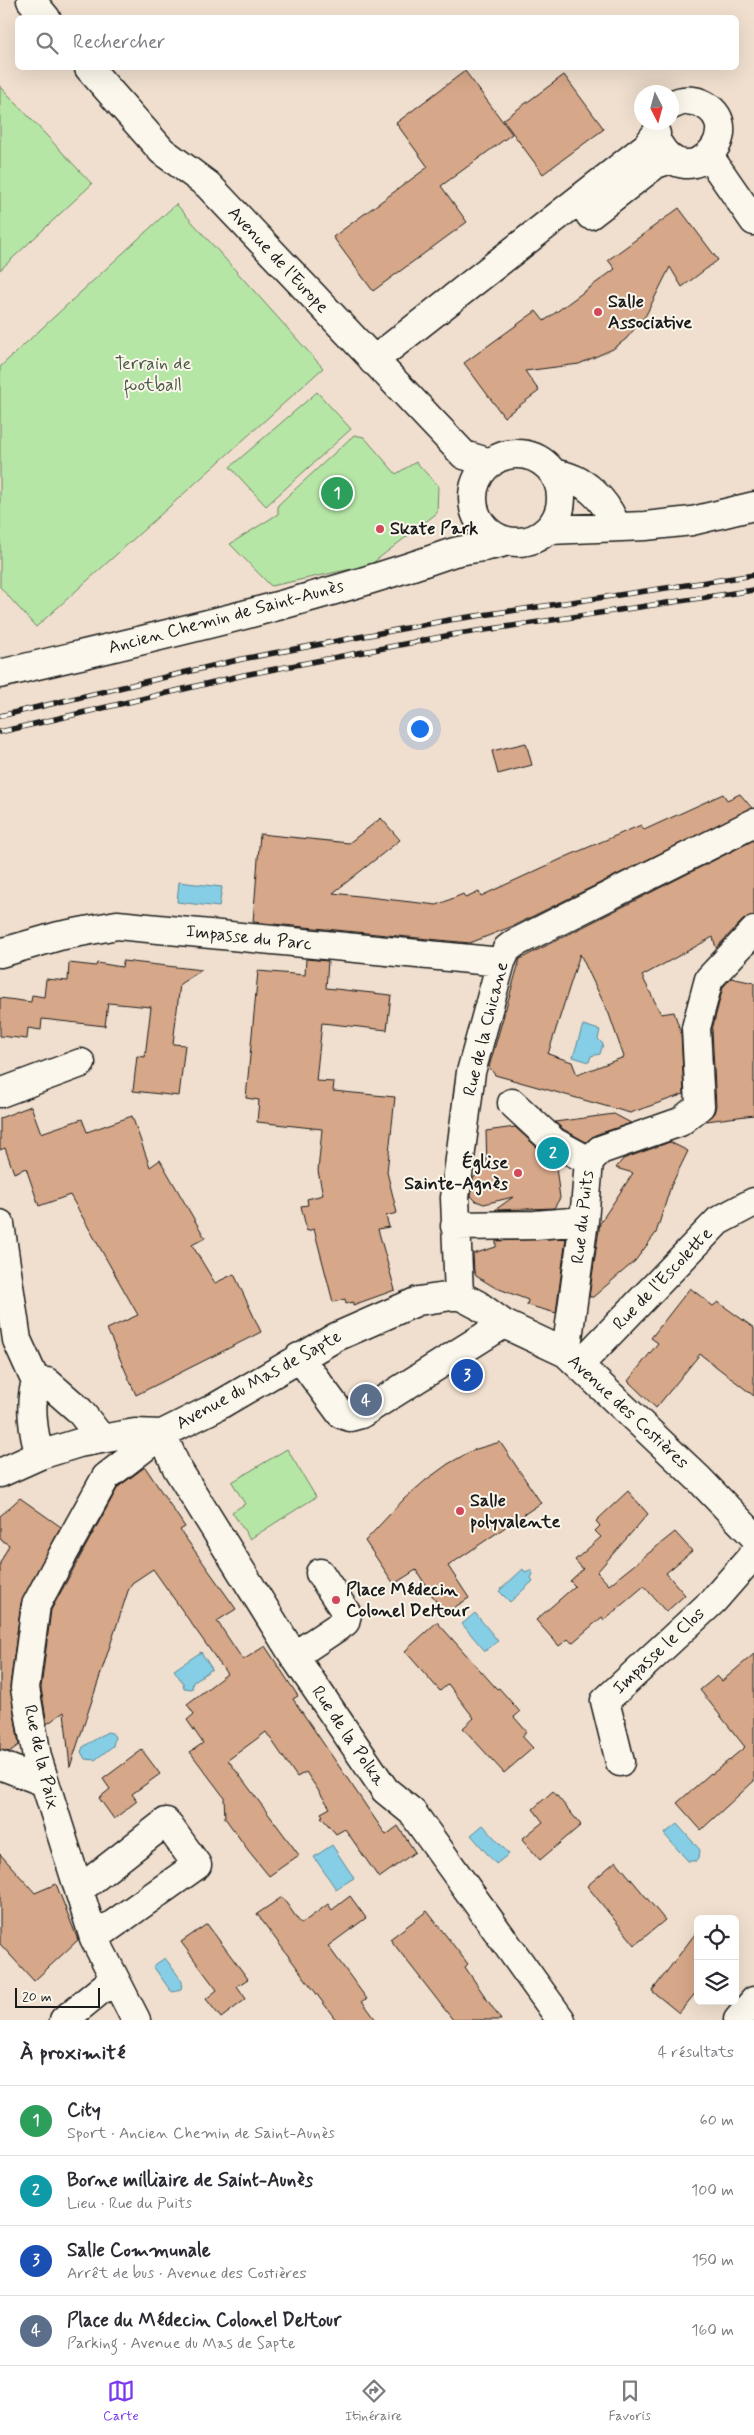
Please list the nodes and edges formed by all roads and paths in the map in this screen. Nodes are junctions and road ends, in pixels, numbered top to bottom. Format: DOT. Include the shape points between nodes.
graph roads {
  1 [pos="31,0"];
  2 [pos="44,15"];
  3 [pos="91,70"];
  4 [pos="679,103"];
  5 [pos="656,130"];
  6 [pos="658,130"];
  7 [pos="709,156"];
  8 [pos="671,159"];
  9 [pos="754,222"];
  10 [pos="378,366"];
  11 [pos="464,455"];
  12 [pos="491,463"];
  13 [pos="555,474"];
  14 [pos="562,503"];
  15 [pos="754,506"];
  16 [pos="474,507"];
  17 [pos="607,527"];
  18 [pos="548,530"];
  19 [pos="507,541"];
  20 [pos="450,553"];
  21 [pos="0,674"];
  22 [pos="754,823"];
  23 [pos="754,931"];
  24 [pos="0,953"];
  25 [pos="501,962"];
  26 [pos="81,1063"];
  27 [pos="0,1092"];
  28 [pos="512,1103"];
  29 [pos="589,1161"];
  30 [pos="754,1202"];
  31 [pos="584,1220"];
  32 [pos="0,1224"];
  33 [pos="455,1226"];
  34 [pos="459,1295"];
  35 [pos="504,1324"];
  36 [pos="299,1357"];
  37 [pos="572,1359"];
  38 [pos="36,1382"];
  39 [pos="162,1434"];
  40 [pos="101,1438"];
  41 [pos="40,1455"];
  42 [pos="0,1473"];
  43 [pos="754,1536"];
  44 [pos="754,1554"];
  45 [pos="320,1573"];
  46 [pos="294,1656"];
  47 [pos="620,1762"];
  48 [pos="0,1766"];
  49 [pos="44,1782"];
  50 [pos="79,1890"];
  51 [pos="94,1938"];
  52 [pos="114,1979"];
  53 [pos="754,2002"];
  54 [pos="64,2020"];
  55 [pos="136,2020"];
  56 [pos="561,2020"];
  57 [pos="738,2020"];
  1 -- 2 [label="street"];
  3 -- 10 [label="street, Avenue de l'Europe" via="162,151 208,185"];
  4 -- 7 [label="street" via="699,102 716,116 720,137"];
  5 -- 10 [label="street" via="647,146"];
  6 -- 8 [label="street" via="664,153"];
  7 -- 8 [label="street" via="691,164"];
  7 -- 9 [label="street"];
  8 -- 10 [label="street" via="652,167"];
  10 -- 11 [label="street, Avenue de l'Europe"];
  11 -- 12 [label="street, Avenue de l'Europe"];
  11 -- 16 [label="street"];
  12 -- 13 [label="street" via="504,456 532,456"];
  12 -- 16 [label="street" via="475,486"];
  13 -- 14 [label="street" via="561,488"];
  13 -- 17 [label="street" via="568,476 588,488 602,502"];
  14 -- 17 [label="street"];
  14 -- 18 [label="street"];
  15 -- 17 [label="street" via="692,521"];
  16 -- 19 [label="street" via="483,526 494,536"];
  16 -- 20 [label="street, Ancien Chemin de Saint-Aunès" via="466,534"];
  17 -- 18 [label="street"];
  18 -- 19 [label="street" via="536,539 521,543"];
  19 -- 20 [label="street, Ancien Chemin de Saint-Aunès" via="492,547"];
  20 -- 21 [label="street, Ancien Chemin de Saint-Aunès" via="407,570 192,628"];
  22 -- 25 [label="street, Rue de la Chicane" via="515,943 507,949"];
  23 -- 29 [label="street, Rue du Puits" via="709,979 696,1028 700,1106 680,1122 600,1150"];
  24 -- 25 [label="street, Impasse du Parc" via="59,936 116,925"];
  25 -- 33 [label="street, Rue de la Chicane" via="471,1072 455,1198"];
  26 -- 27 [label="street"];
  28 -- 29 [label="street" via="554,1142"];
  29 -- 31 [label="street, Rue du Puits"];
  30 -- 37 [label="street, Rue de l'Escolette" via="718,1221"];
  31 -- 33 [label="street" via="535,1225"];
  31 -- 37 [label="street, Rue du Puits"];
  32 -- 38 [label="street" via="17,1340"];
  33 -- 34 [label="street, Rue de la Chicane"];
  34 -- 35 [label="street, Avenue des Costières"];
  34 -- 36 [label="street, Avenue du Mas de Sapte" via="418,1301 336,1336"];
  35 -- 36 [label="street" via="361,1414 350,1417 340,1414"];
  35 -- 37 [label="street, Avenue des Costières"];
  36 -- 39 [label="street, Avenue du Mas de Sapte"];
  37 -- 43 [label="street, Avenue des Costières" via="699,1479"];
  38 -- 40 [label="street" via="47,1382 79,1410"];
  38 -- 41 [label="street" via="32,1394 34,1439"];
  39 -- 40 [label="street, Avenue du Mas de Sapte" via="135,1433"];
  39 -- 46 [label="street, Rue de la Polka" via="177,1468"];
  39 -- 49 [label="street, Rue de la Paix" via="106,1477 36,1605 25,1688"];
  40 -- 41 [label="street, Avenue du Mas de Sapte"];
  41 -- 42 [label="street, Avenue du Mas de Sapte"];
  44 -- 47 [label="street, Impasse le Clos" via="713,1601 604,1701"];
  45 -- 46 [label="street" via="347,1614 346,1622"];
  46 -- 56 [label="street, Rue de la Polka" via="385,1790 412,1812"];
  48 -- 49 [label="street"];
  49 -- 50 [label="street, Rue de la Paix"];
  50 -- 51 [label="street, Rue de la Paix"];
  50 -- 51 [label="street" via="166,1822 197,1865"];
  51 -- 52 [label="street, Rue de la Paix"];
  52 -- 54 [label="street"];
  52 -- 55 [label="street, Rue de la Paix"];
  53 -- 57 [label="street"];
}
